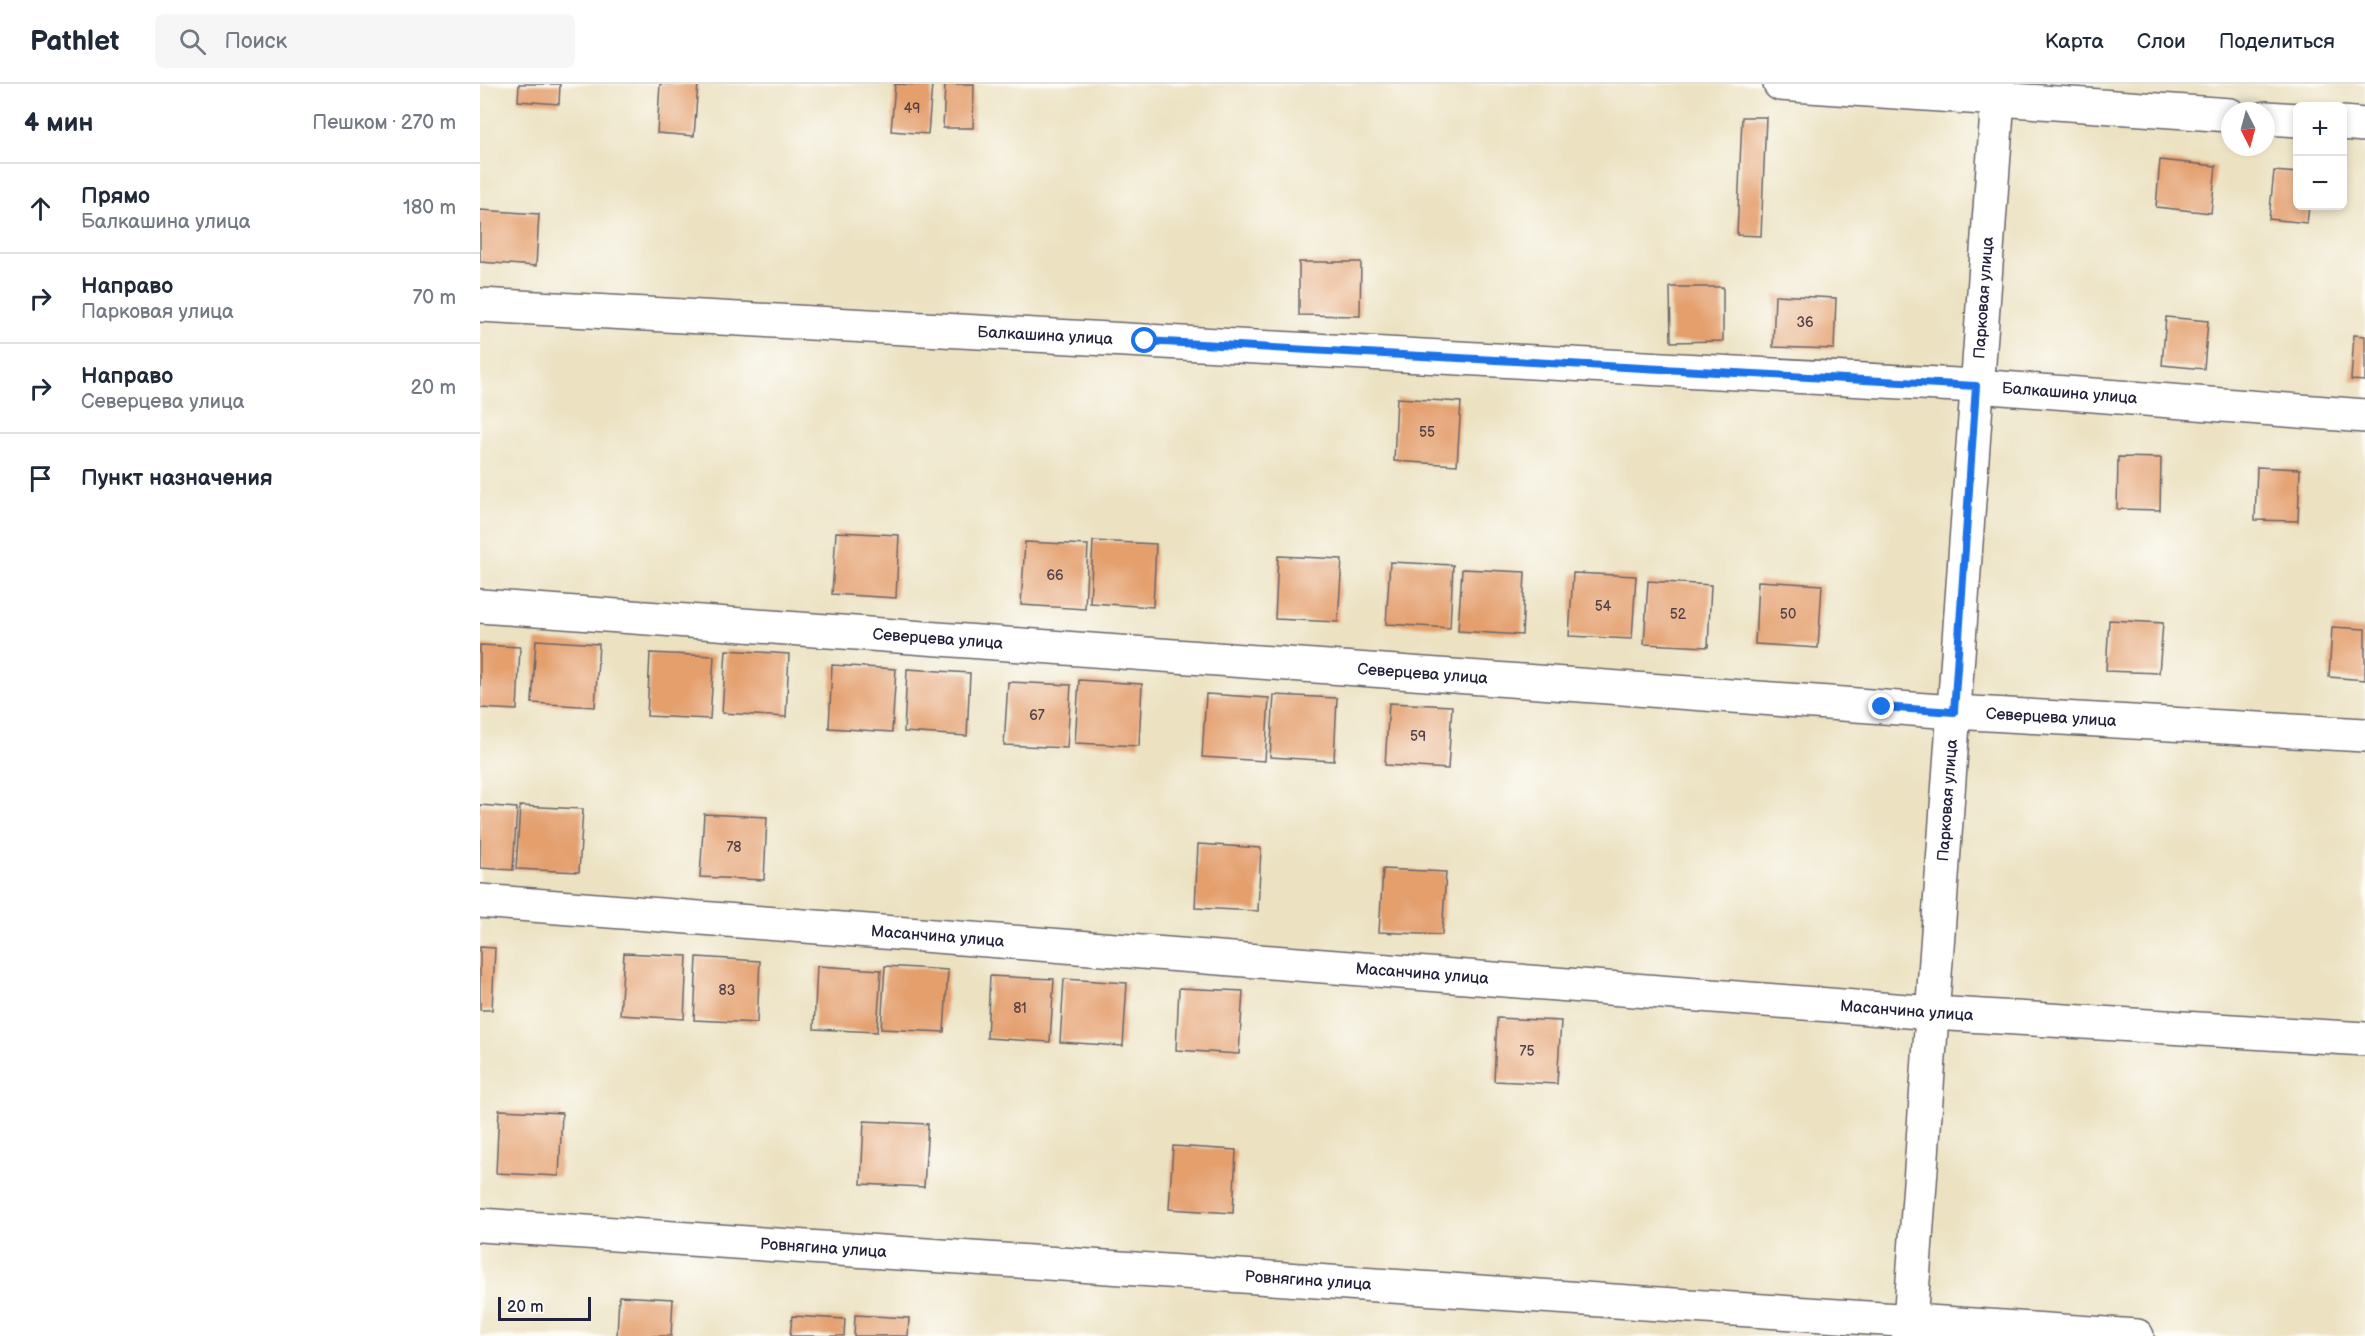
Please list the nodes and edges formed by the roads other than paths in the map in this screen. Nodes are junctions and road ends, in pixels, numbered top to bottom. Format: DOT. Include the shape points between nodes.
graph roads {
  1 [pos="1780,84"];
  2 [pos="1999,92"];
  3 [pos="2221,114"];
  4 [pos="2275,119"];
  5 [pos="2293,120"];
  6 [pos="2347,123"];
  7 [pos="2365,125"];
  8 [pos="480,304"];
  9 [pos="1976,386"];
  10 [pos="2365,416"];
  11 [pos="480,606"];
  12 [pos="1954,712"];
  13 [pos="2365,735"];
  14 [pos="480,901"];
  15 [pos="1933,1013"];
  16 [pos="2365,1039"];
  17 [pos="480,1225"];
  18 [pos="1909,1329"];
  19 [pos="2137,1336"];
  1 -- 2 [label="street"];
  2 -- 3 [label="street"];
  2 -- 9 [label="street, Парковая улица"];
  4 -- 5 [label="street"];
  6 -- 7 [label="street"];
  8 -- 9 [label="street, Балкашина улица"];
  9 -- 10 [label="street, Балкашина улица"];
  9 -- 12 [label="street, Парковая улица"];
  11 -- 12 [label="street, Северцева улица"];
  12 -- 13 [label="street, Северцева улица"];
  12 -- 15 [label="street, Парковая улица"];
  14 -- 15 [label="street, Масанчина улица"];
  15 -- 16 [label="street, Масанчина улица"];
  15 -- 18 [label="street, Парковая улица"];
  17 -- 18 [label="street, Ровнягина улица"];
  18 -- 19 [label="street, Ровнягина улица"];
}
